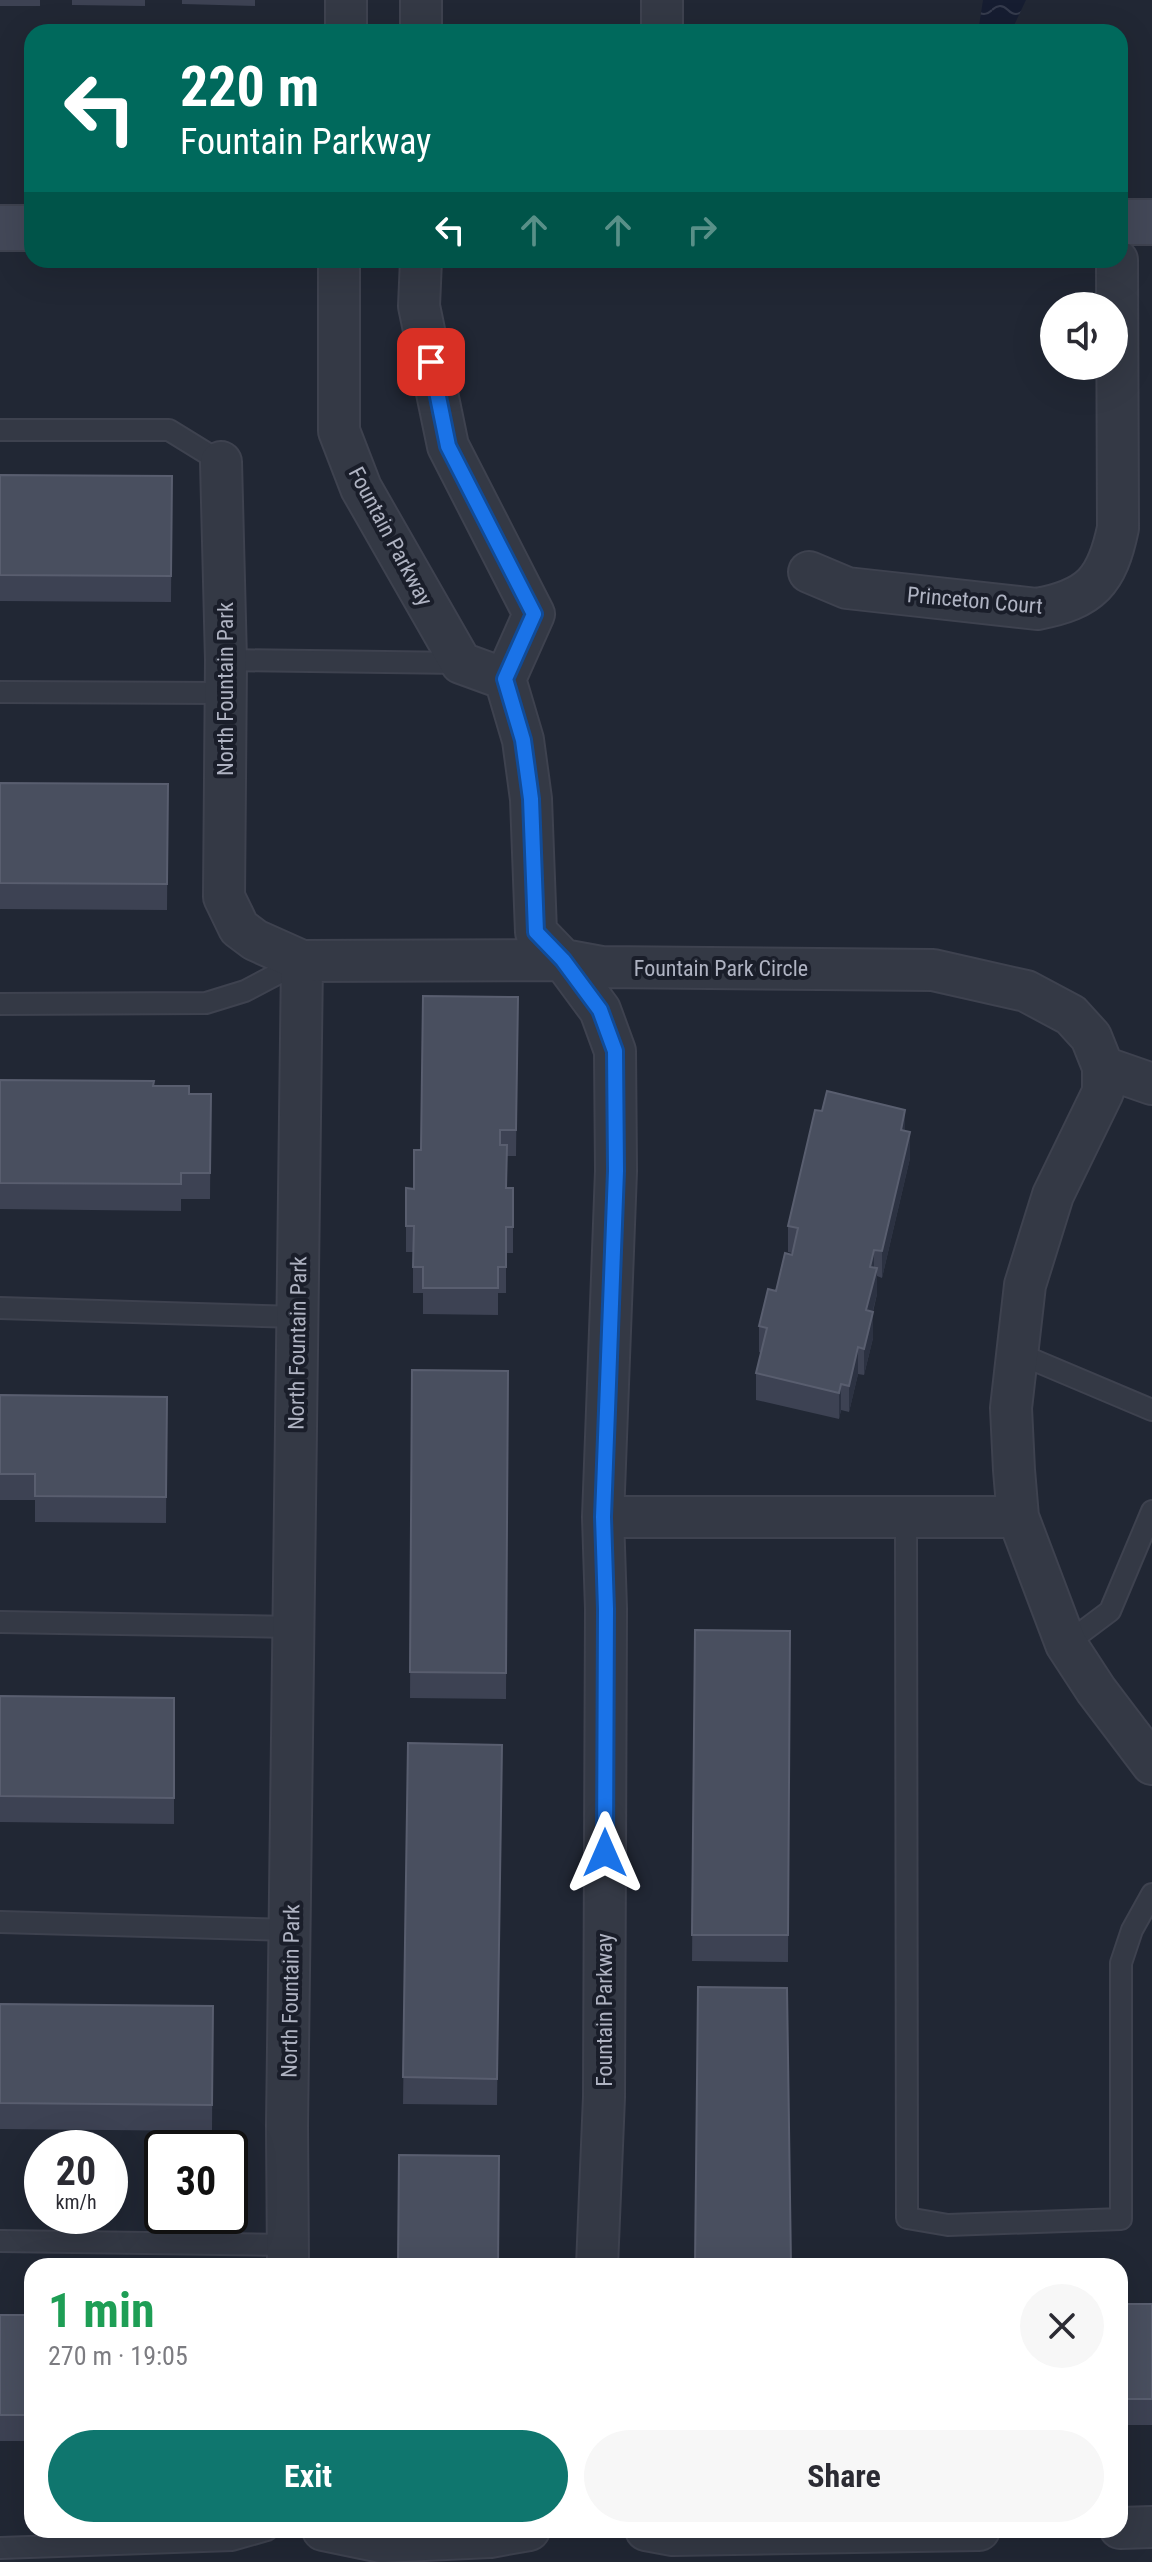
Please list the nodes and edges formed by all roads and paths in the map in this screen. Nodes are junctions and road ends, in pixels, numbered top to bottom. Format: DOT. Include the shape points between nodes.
graph roads {
  1 [pos="346,0"];
  2 [pos="421,0"];
  3 [pos="662,0"];
  4 [pos="346,24"];
  5 [pos="421,24"];
  6 [pos="662,24"];
  7 [pos="1128,222"];
  8 [pos="1152,222"];
  9 [pos="0,228"];
  10 [pos="24,228"];
  11 [pos="339,268"];
  12 [pos="421,268"];
  13 [pos="1117,268"];
  14 [pos="0,430"];
  15 [pos="221,462"];
  16 [pos="809,572"];
  17 [pos="461,663"];
  18 [pos="226,676"];
  19 [pos="505,679"];
  20 [pos="0,692"];
  21 [pos="563,960"];
  22 [pos="302,961"];
  23 [pos="0,1004"];
  24 [pos="1103,1067"];
  25 [pos="1152,1084"];
  26 [pos="0,1308"];
  27 [pos="298,1317"];
  28 [pos="1017,1353"];
  29 [pos="1152,1410"];
  30 [pos="1152,1511"];
  31 [pos="603,1517"];
  32 [pos="1018,1517"];
  33 [pos="906,1518"];
  34 [pos="0,1622"];
  35 [pos="293,1627"];
  36 [pos="1066,1644"];
  37 [pos="1152,1764"];
  38 [pos="1152,1894"];
  39 [pos="0,1922"];
  40 [pos="291,1930"];
  41 [pos="0,2241"];
  42 [pos="288,2255"];
  43 [pos="597,2258"];
  44 [pos="1152,2527"];
  45 [pos="1128,2528"];
  46 [pos="239,2538"];
  47 [pos="362,2538"];
  48 [pos="468,2538"];
  49 [pos="0,2548"];
  1 -- 4 [label="street"];
  2 -- 5 [label="street"];
  3 -- 6 [label="street"];
  7 -- 8 [label="main road"];
  9 -- 10 [label="main road"];
  11 -- 17 [label="street, Fountain Parkway" via="339,431 361,488"];
  12 -- 19 [label="street" via="419,306 448,446 534,614"];
  13 -- 16 [label="street, Princeton Court" via="1118,528 1112,557 1095,587 1062,604 1037,609 847,588"];
  14 -- 15 [label="lane" via="169,430"];
  15 -- 18 [label="street, North Fountain Park"];
  17 -- 18 [label="lane"];
  17 -- 19 [label="street"];
  18 -- 20 [label="lane"];
  18 -- 22 [label="street, North Fountain Park" via="224,897 239,928"];
  19 -- 21 [label="street, Fountain Parkway" via="523,740 531,799 536,932"];
  21 -- 22 [label="street, Fountain Park Circle"];
  21 -- 24 [label="street, Fountain Park Circle" via="601,967 933,970 1026,991 1071,1015 1091,1037"];
  21 -- 31 [label="street, Fountain Parkway" via="600,1010 615,1051 616,1171"];
  22 -- 23 [label="lane" via="245,991 206,1003"];
  22 -- 27 [label="street, North Fountain Park"];
  24 -- 25 [label="street"];
  24 -- 28 [label="street" via="1103,1092 1053,1195 1025,1285"];
  26 -- 27 [label="lane"];
  27 -- 35 [label="street, North Fountain Park"];
  28 -- 29 [label="lane"];
  28 -- 32 [label="street" via="1011,1408"];
  30 -- 36 [label="lane" via="1110,1611"];
  31 -- 33 [label="street"];
  31 -- 43 [label="street, Fountain Parkway" via="604,2081"];
  32 -- 33 [label="street"];
  32 -- 36 [label="street"];
  33 -- 38 [label="lane" via="907,2218 948,2225 1121,2219 1121,1963"];
  34 -- 35 [label="lane"];
  35 -- 40 [label="street, North Fountain Park"];
  36 -- 37 [label="street"];
  39 -- 40 [label="lane"];
  40 -- 42 [label="street, North Fountain Park"];
  41 -- 42 [label="lane"];
  44 -- 45 [label="street"];
  46 -- 49 [label="lane"];
  47 -- 48 [label="street"];
}
